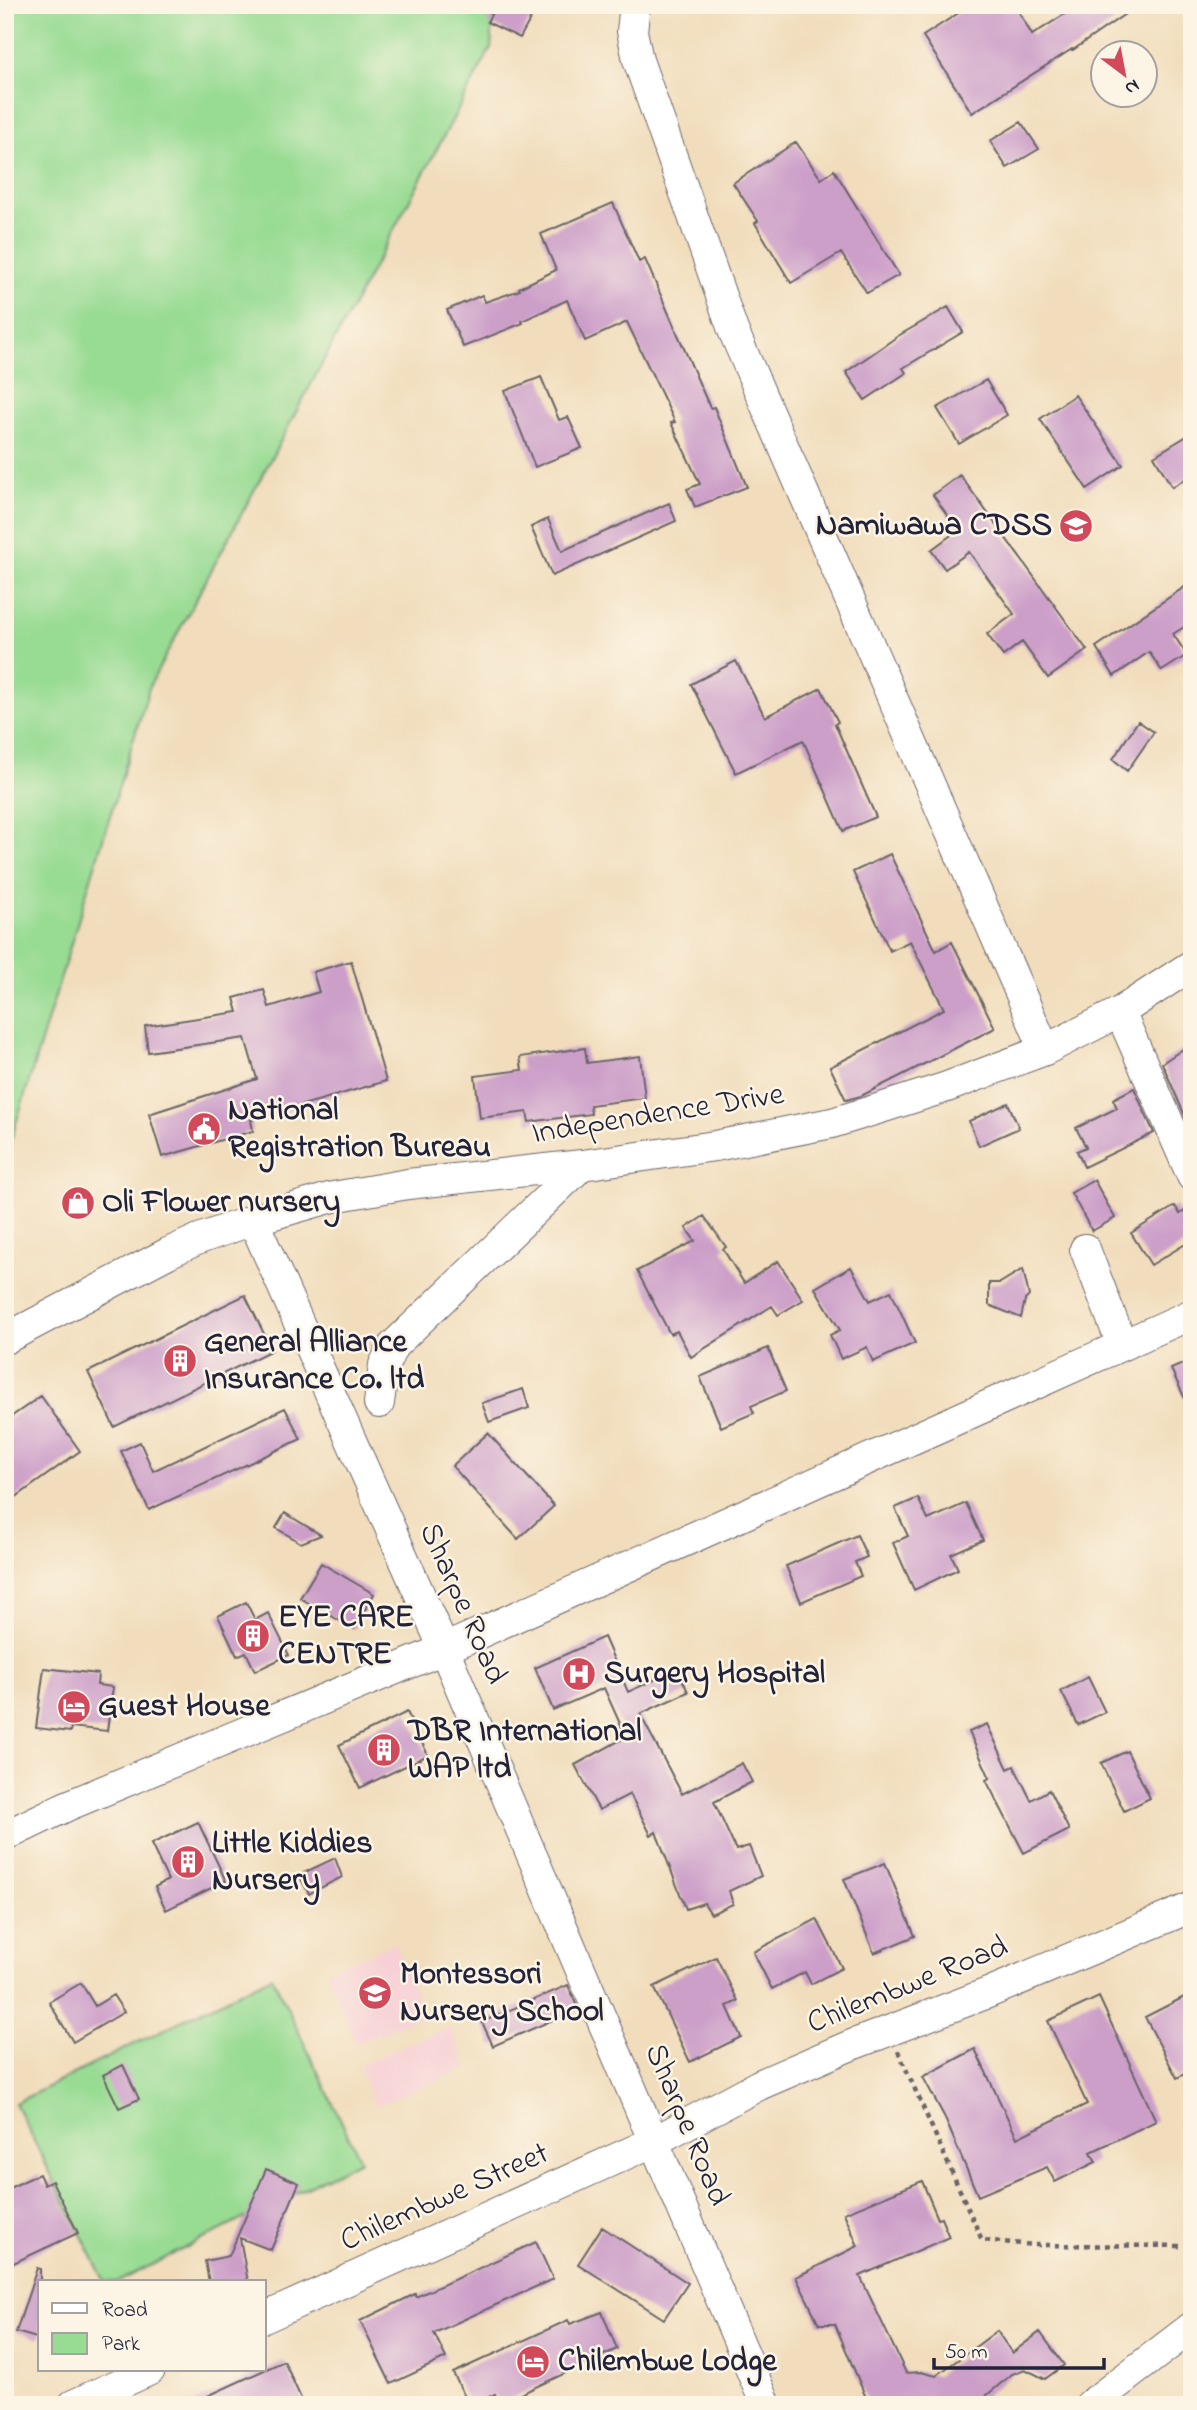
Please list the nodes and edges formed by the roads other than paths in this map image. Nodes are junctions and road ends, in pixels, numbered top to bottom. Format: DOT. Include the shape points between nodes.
graph roads {
  1 [pos="635,5"];
  2 [pos="1192,965"];
  3 [pos="1120,1012"];
  4 [pos="1045,1050"];
  5 [pos="582,1165"];
  6 [pos="1192,1176"];
  7 [pos="253,1220"];
  8 [pos="1085,1249"];
  9 [pos="1192,1314"];
  10 [pos="5,1339"];
  11 [pos="1122,1345"];
  12 [pos="379,1403"];
  13 [pos="444,1649"];
  14 [pos="5,1836"];
  15 [pos="1192,1907"];
  16 [pos="655,2141"];
  17 [pos="266,2317"];
  18 [pos="1192,2327"];
  19 [pos="146,2372"];
  20 [pos="73,2405"];
  21 [pos="766,2405"];
  22 [pos="1090,2405"];
  1 -- 4 [label="street" via="632,31 638,60 733,330"];
  2 -- 3 [label="street, Independence Drive"];
  3 -- 4 [label="street, Independence Drive"];
  3 -- 6 [label="street"];
  4 -- 5 [label="street, Independence Drive" via="832,1123"];
  5 -- 7 [label="street, Independence Drive" via="333,1196"];
  5 -- 12 [label="street" via="393,1346 384,1365"];
  7 -- 10 [label="street, Independence Drive" via="168,1253"];
  7 -- 13 [label="street, Sharpe Road"];
  8 -- 11 [label="street"];
  9 -- 11 [label="street"];
  11 -- 13 [label="street"];
  13 -- 14 [label="street"];
  13 -- 16 [label="street, Sharpe Road"];
  15 -- 16 [label="street, Chilembwe Road" via="759,2085"];
  16 -- 17 [label="street, Chilembwe Street"];
  16 -- 21 [label="street, Sharpe Road"];
  18 -- 22 [label="street"];
  19 -- 20 [label="street"];
}
